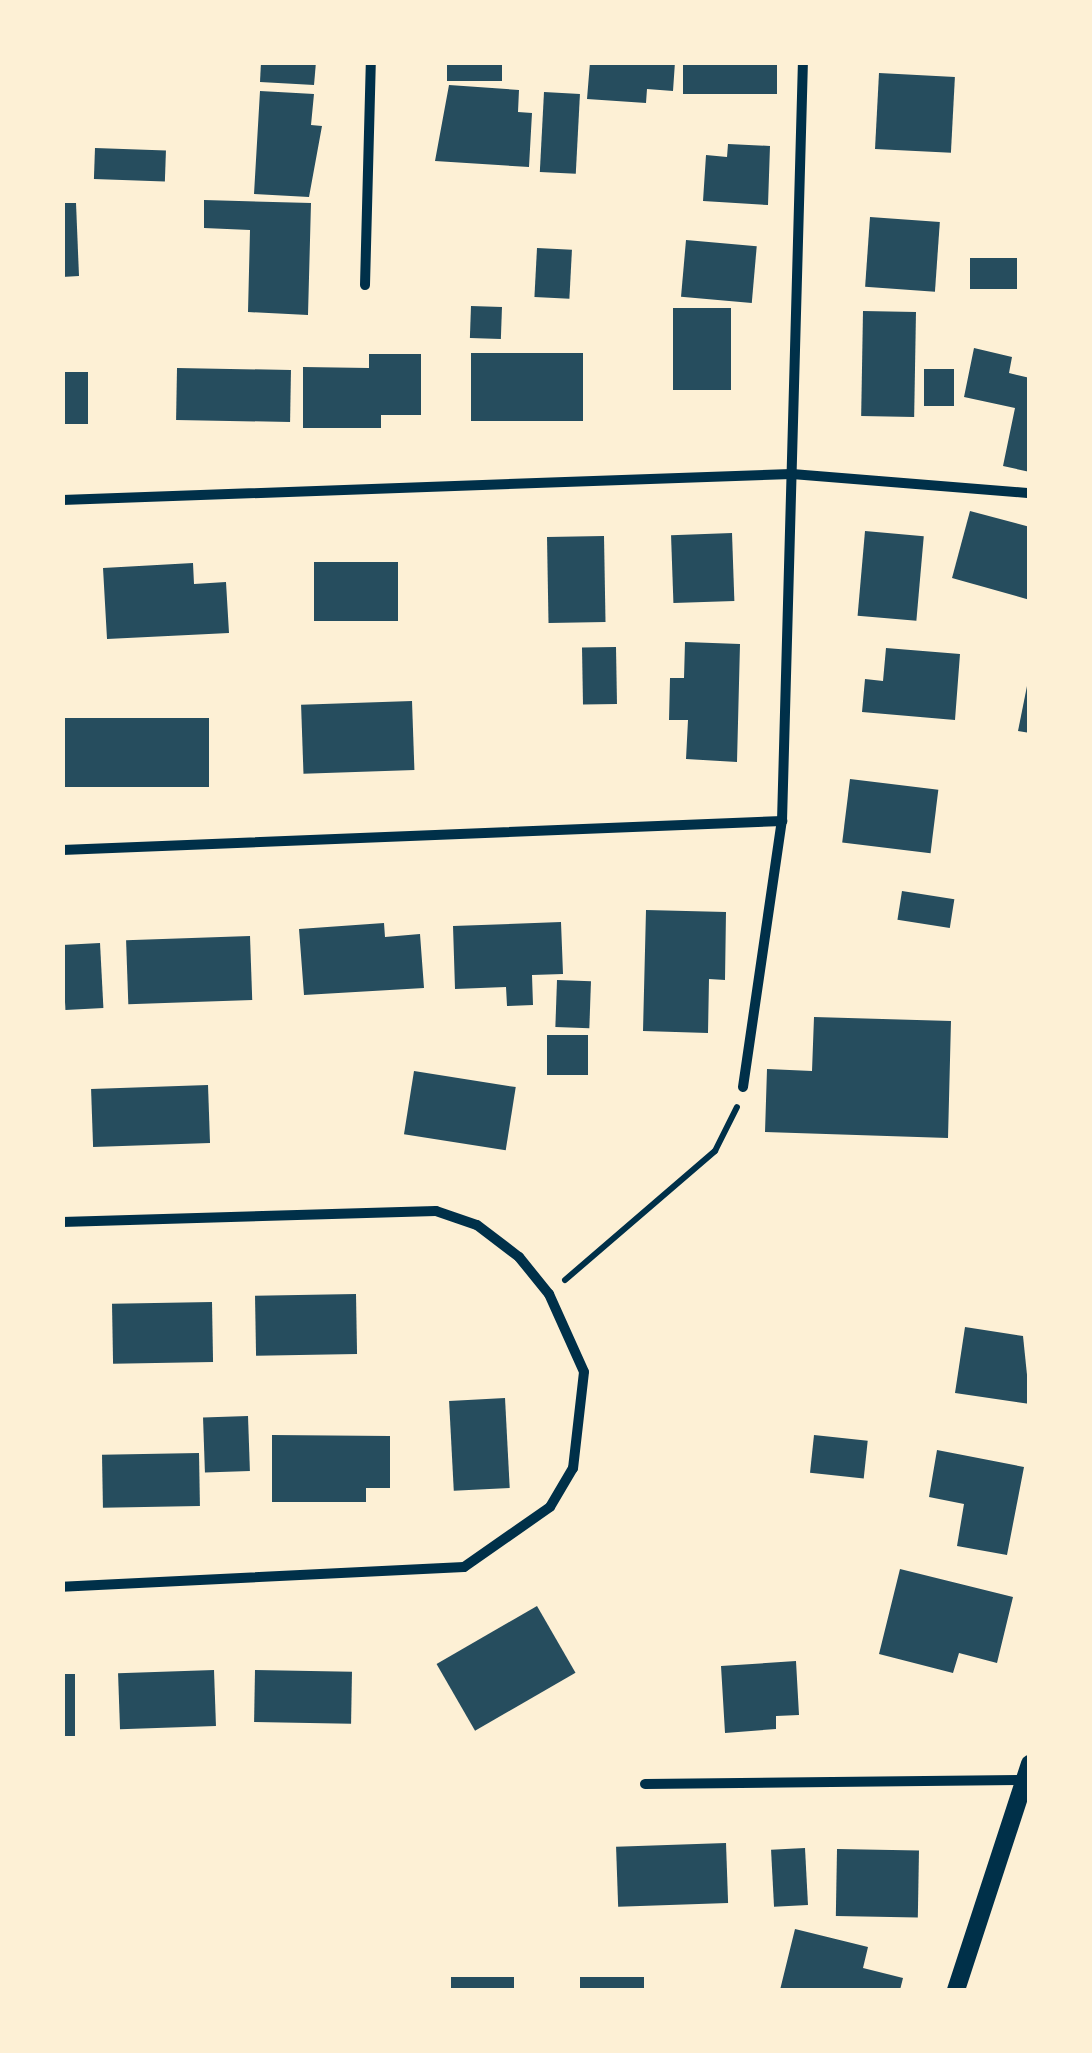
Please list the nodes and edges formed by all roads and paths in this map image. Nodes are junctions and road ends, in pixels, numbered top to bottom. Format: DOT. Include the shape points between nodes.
graph roads {
  1 [pos="371,62"];
  2 [pos="803,62"];
  3 [pos="364,286"];
  4 [pos="792,474"];
  5 [pos="1030,493"];
  6 [pos="62,500"];
  7 [pos="782,820"];
  8 [pos="62,850"];
  9 [pos="743,1087"];
  10 [pos="62,1222"];
  11 [pos="550,1294"];
  12 [pos="62,1586"];
  13 [pos="1028,1772"];
  14 [pos="645,1784"];
  15 [pos="956,1990"];
  1 -- 3 [label="street"];
  2 -- 4 [label="street"];
  4 -- 5 [label="street"];
  4 -- 6 [label="street"];
  4 -- 7 [label="street"];
  7 -- 8 [label="street"];
  7 -- 9 [label="street"];
  9 -- 11 [label="path" via="715,1151"];
  10 -- 11 [label="street" via="436,1211 478,1224"];
  11 -- 12 [label="street" via="584,1372 573,1468 550,1507 464,1567"];
  13 -- 14 [label="street"];
  13 -- 15 [label="street"];
}
